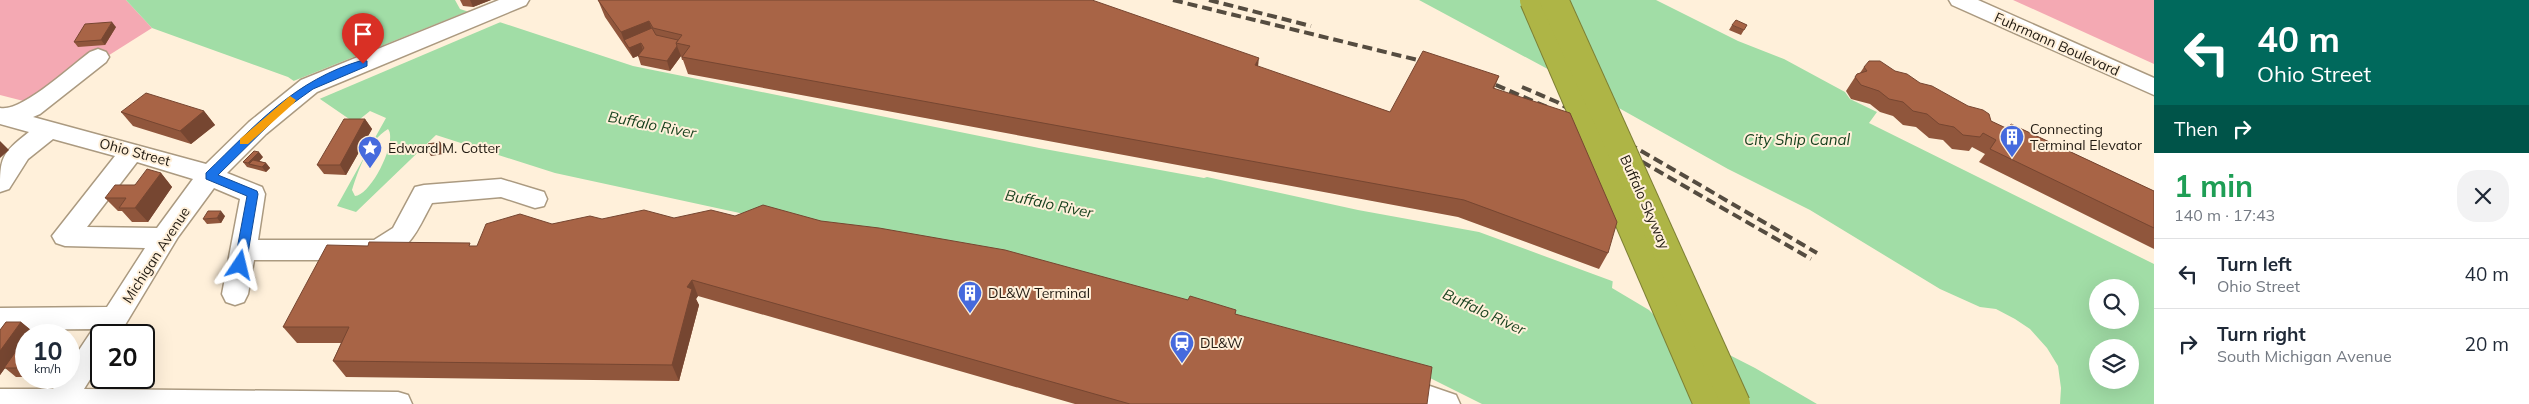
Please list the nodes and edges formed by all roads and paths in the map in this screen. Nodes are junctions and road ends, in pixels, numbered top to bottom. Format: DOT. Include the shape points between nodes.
graph roads {
  1 [pos="1534,0"];
  2 [pos="1554,0"];
  3 [pos="1960,0"];
  4 [pos="514,2"];
  5 [pos="98,57"];
  6 [pos="2154,87"];
  7 [pos="4,117"];
  8 [pos="49,129"];
  9 [pos="132,151"];
  10 [pos="210,176"];
  11 [pos="0,184"];
  12 [pos="535,199"];
  13 [pos="166,238"];
  14 [pos="243,250"];
  15 [pos="235,294"];
  16 [pos="0,319"];
  17 [pos="111,324"];
  18 [pos="90,329"];
  19 [pos="90,357"];
  20 [pos="0,402"];
  21 [pos="60,403"];
  22 [pos="331,404"];
  23 [pos="398,404"];
  24 [pos="1708,404"];
  25 [pos="1736,404"];
  1 -- 24 [label="highway, Buffalo Skyway, bridge"];
  2 -- 25 [label="highway, Buffalo Skyway, bridge"];
  3 -- 6 [label="street, Fuhrmann Boulevard"];
  4 -- 10 [label="street, Michigan Avenue" via="309,86 281,106"];
  5 -- 7 [label="street" via="32,108"];
  7 -- 8 [label="street, Ohio Street"];
  8 -- 9 [label="street, Ohio Street"];
  8 -- 11 [label="street" via="19,153"];
  9 -- 10 [label="street, Ohio Street"];
  9 -- 13 [label="street" via="65,236"];
  10 -- 13 [label="street, Michigan Avenue"];
  10 -- 14 [label="street, Ohio Street" via="253,194"];
  12 -- 14 [label="street" via="501,188 424,194 402,235 379,250"];
  13 -- 17 [label="street, Michigan Avenue"];
  14 -- 15 [label="street"];
  16 -- 18 [label="street"];
  19 -- 21 [label="street, Michigan Avenue"];
  20 -- 21 [label="street"];
  21 -- 22 [label="street"];
  22 -- 23 [label="street"];
}
